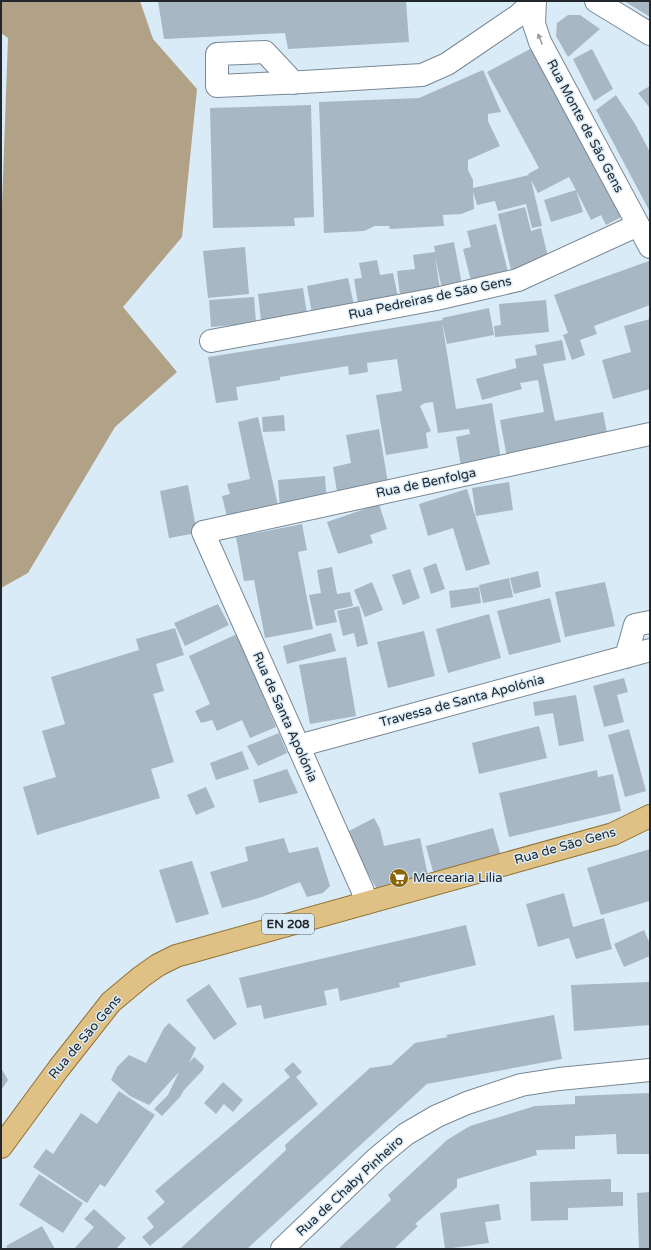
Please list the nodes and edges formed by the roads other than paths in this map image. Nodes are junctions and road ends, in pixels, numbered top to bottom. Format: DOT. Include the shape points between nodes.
graph roads {
  1 [pos="534,1"];
  2 [pos="596,1"];
  3 [pos="650,34"];
  4 [pos="294,82"];
  5 [pos="638,225"];
  6 [pos="650,247"];
  7 [pos="211,341"];
  8 [pos="650,434"];
  9 [pos="203,532"];
  10 [pos="650,622"];
  11 [pos="650,650"];
  12 [pos="626,657"];
  13 [pos="298,746"];
  14 [pos="650,816"];
  15 [pos="366,902"];
  16 [pos="650,1070"];
  17 [pos="1,1146"];
  18 [pos="282,1249"];
  1 -- 4 [label="street" via="519,15 447,64 422,75"];
  5 -- 1 [label="street, Rua Monte de São Gens, one-way" via="540,42 534,24"];
  2 -- 3 [label="street"];
  5 -- 6 [label="street, Rua Monte de São Gens"];
  5 -- 7 [label="street, Rua Pedreiras de São Gens" via="518,280 436,299"];
  8 -- 9 [label="street, Rua de Benfolga"];
  9 -- 13 [label="street, Rua de Santa Apolónia"];
  10 -- 12 [label="street" via="635,625"];
  11 -- 12 [label="street, Travessa de Santa Apolónia"];
  12 -- 13 [label="street, Travessa de Santa Apolónia"];
  13 -- 15 [label="street, Rua de Santa Apolónia"];
  14 -- 15 [label="main road, Rua de São Gens / EN 208" via="613,834"];
  15 -- 17 [label="main road, Rua de São Gens / EN 208" via="176,956 158,965 111,1002"];
  16 -- 18 [label="street, Rua de Chaby Pinheiro" via="520,1085 437,1116 406,1134 377,1158"];
}
